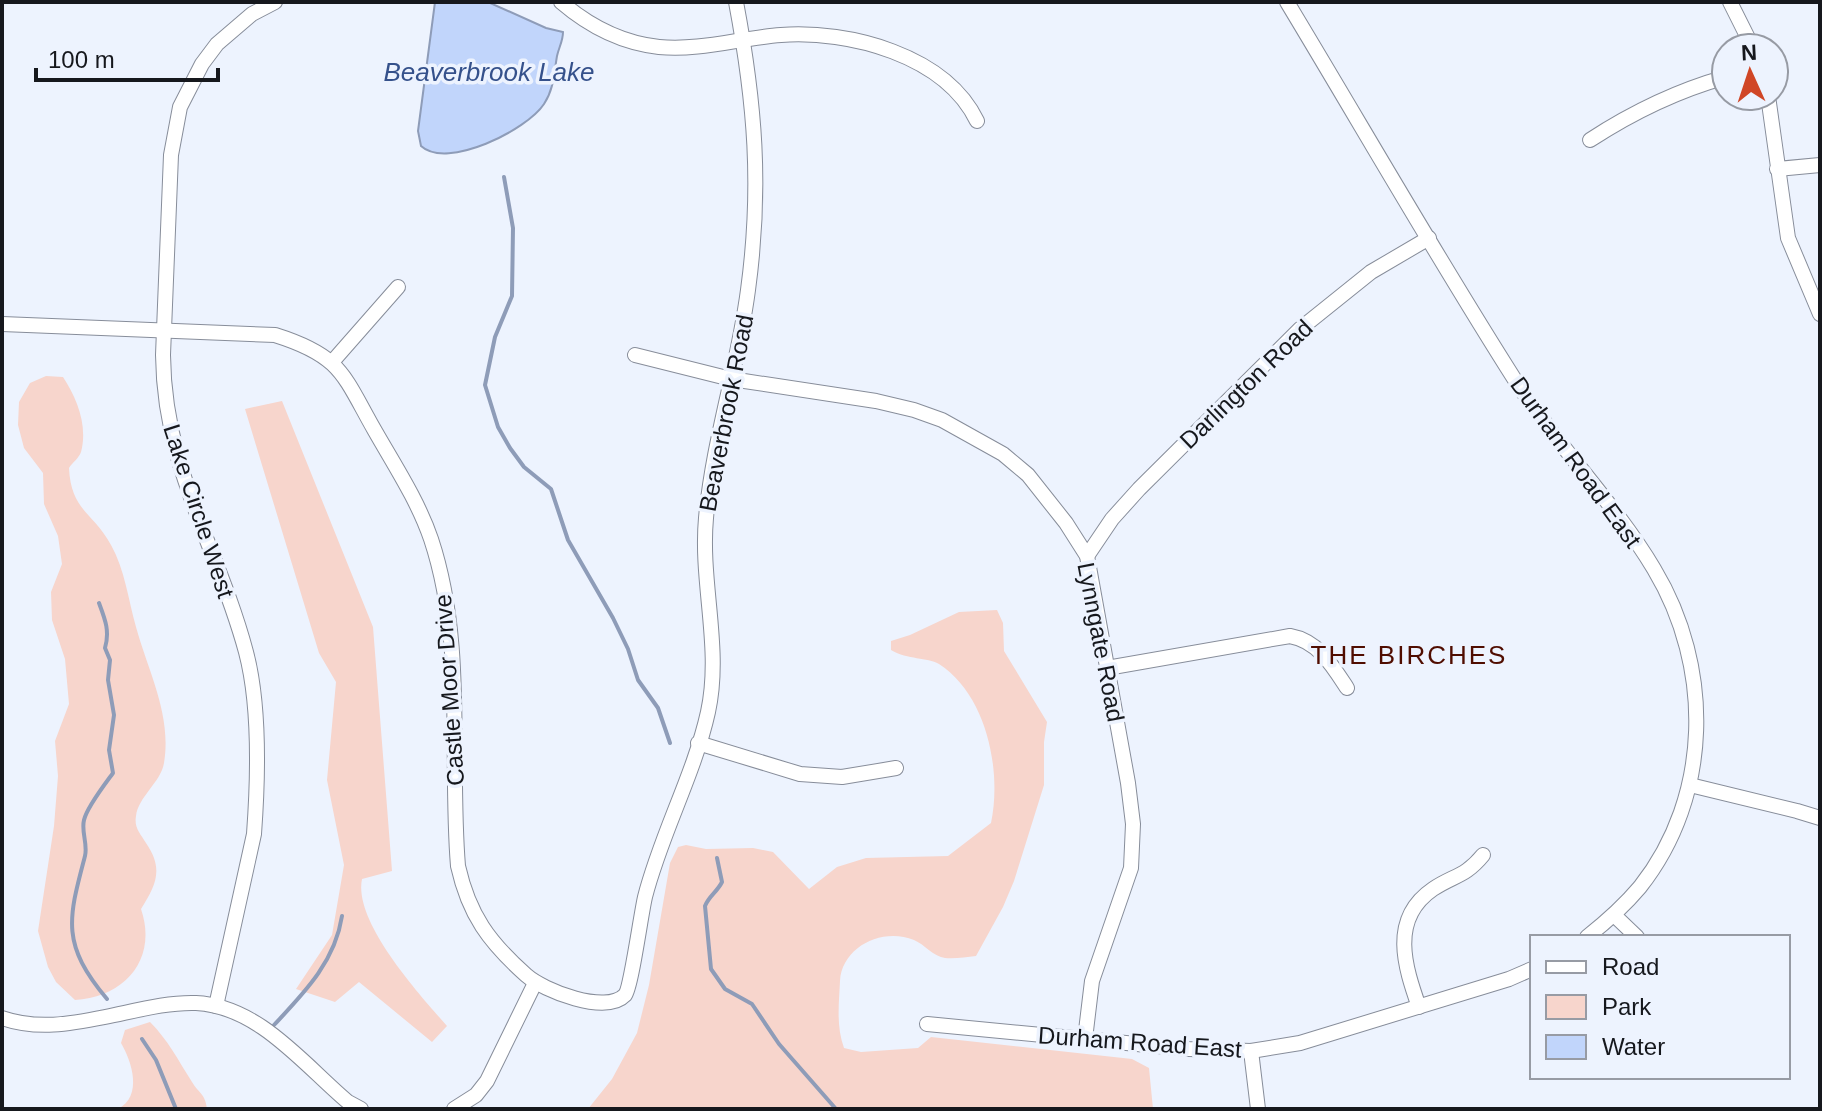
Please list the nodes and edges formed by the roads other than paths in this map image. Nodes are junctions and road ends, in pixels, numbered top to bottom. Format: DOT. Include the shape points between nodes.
graph roads {
  1 [pos="272,2"];
  2 [pos="561,2"];
  3 [pos="736,2"];
  4 [pos="1287,2"];
  5 [pos="1730,2"];
  6 [pos="1745,32"];
  7 [pos="743,41"];
  8 [pos="1710,81"];
  9 [pos="1770,112"];
  10 [pos="977,121"];
  11 [pos="1590,140"];
  12 [pos="1820,165"];
  13 [pos="1777,169"];
  14 [pos="1429,238"];
  15 [pos="398,287"];
  16 [pos="1820,314"];
  17 [pos="2,324"];
  18 [pos="165,330"];
  19 [pos="635,355"];
  20 [pos="333,361"];
  21 [pos="731,379"];
  22 [pos="1087,556"];
  23 [pos="1107,668"];
  24 [pos="1347,688"];
  25 [pos="698,743"];
  26 [pos="896,768"];
  27 [pos="1690,785"];
  28 [pos="1820,818"];
  29 [pos="1483,855"];
  30 [pos="1614,915"];
  31 [pos="1589,935"];
  32 [pos="1635,935"];
  33 [pos="1530,970"];
  34 [pos="535,983"];
  35 [pos="617,1000"];
  36 [pos="216,1006"];
  37 [pos="1419,1007"];
  38 [pos="2,1018"];
  39 [pos="927,1024"];
  40 [pos="1085,1039"];
  41 [pos="1251,1051"];
  42 [pos="361,1109"];
  43 [pos="454,1109"];
  44 [pos="1258,1109"];
  1 -- 18 [label="street, Lake Circle West" via="217,44 180,107 171,155"];
  2 -- 7 [label="street" via="595,27 636,43 678,48"];
  3 -- 7 [label="street, Beaverbrook Road"];
  4 -- 14 [label="street, Durham Road East"];
  5 -- 6 [label="street"];
  7 -- 10 [label="street" via="810,35 889,51 945,80"];
  7 -- 21 [label="street, Beaverbrook Road" via="754,120 756,199 748,290"];
  8 -- 11 [label="street" via="1646,106"];
  9 -- 13 [label="street"];
  12 -- 13 [label="street"];
  13 -- 16 [label="street" via="1788,238"];
  14 -- 22 [label="street, Darlington Road" via="1371,272 1300,329 1139,489"];
  14 -- 27 [label="street, Durham Road East" via="1515,380 1633,539 1671,600 1695,687"];
  15 -- 20 [label="street"];
  17 -- 18 [label="street, Castle Moor Drive"];
  18 -- 20 [label="street, Castle Moor Drive" via="275,335"];
  18 -- 36 [label="street, Lake Circle West" via="168,423 246,651 254,707 254,834"];
  19 -- 21 [label="street, Lynngate Road"];
  20 -- 34 [label="street, Castle Moor Drive" via="416,504 439,565 450,638 456,832 464,892 489,937"];
  21 -- 22 [label="street, Lynngate Road" via="901,407 942,420 1003,454 1028,475"];
  21 -- 25 [label="street, Beaverbrook Road" via="705,522 714,667"];
  22 -- 23 [label="street, Lynngate Road"];
  23 -- 24 [label="street" via="1290,636 1322,653"];
  23 -- 40 [label="street, Lynngate Road" via="1132,803 1133,845 1126,887 1092,981"];
  25 -- 26 [label="street" via="800,774 842,777"];
  25 -- 35 [label="street, Beaverbrook Road" via="650,880 631,984"];
  27 -- 28 [label="street"];
  27 -- 30 [label="street, Durham Road East" via="1657,862"];
  29 -- 37 [label="street" via="1471,870 1431,891 1411,914 1403,957"];
  30 -- 31 [label="street, Durham Road East"];
  30 -- 32 [label="street"];
  33 -- 37 [label="street, Durham Road East"];
  34 -- 35 [label="street, Castle Moor Drive" via="599,1003"];
  34 -- 43 [label="street" via="487,1081"];
  36 -- 38 [label="street" via="163,1006 57,1026"];
  36 -- 42 [label="street" via="276,1037"];
  37 -- 41 [label="street, Durham Road East" via="1300,1043"];
  39 -- 40 [label="street, Durham Road East"];
  40 -- 41 [label="street, Durham Road East"];
  41 -- 44 [label="street"];
}
